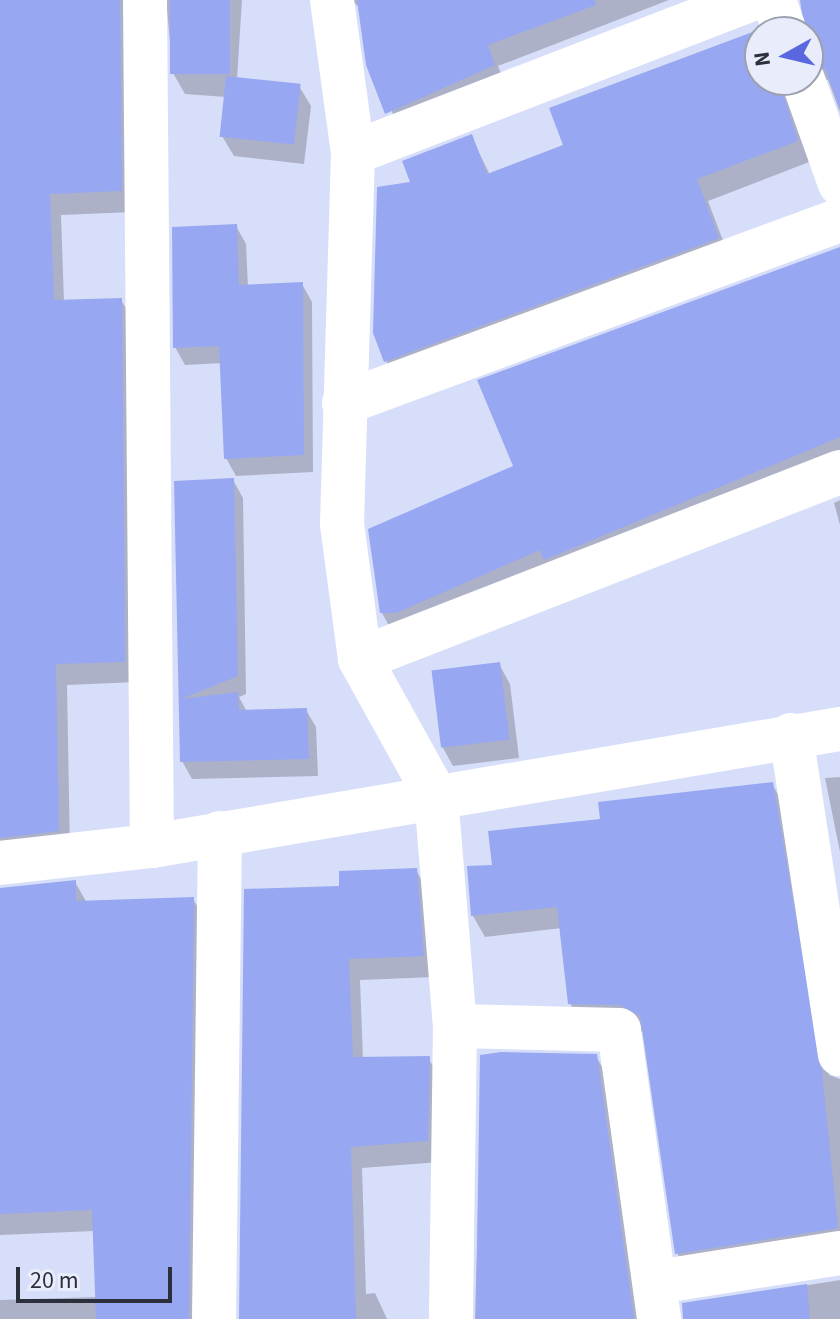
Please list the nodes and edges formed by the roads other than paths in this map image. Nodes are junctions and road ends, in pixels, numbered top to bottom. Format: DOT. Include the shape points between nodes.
graph roads {
  1 [pos="145,0"];
  2 [pos="332,0"];
  3 [pos="750,0"];
  4 [pos="809,96"];
  5 [pos="353,153"];
  6 [pos="840,184"];
  7 [pos="840,220"];
  8 [pos="344,403"];
  9 [pos="840,472"];
  10 [pos="360,659"];
  11 [pos="840,729"];
  12 [pos="791,735"];
  13 [pos="436,796"];
  14 [pos="220,833"];
  15 [pos="152,846"];
  16 [pos="0,863"];
  17 [pos="455,1026"];
  18 [pos="840,1054"];
  19 [pos="840,1253"];
  20 [pos="658,1300"];
  21 [pos="214,1319"];
  22 [pos="451,1319"];
  1 -- 15 [label="street"];
  2 -- 5 [label="street"];
  3 -- 5 [label="street"];
  4 -- 6 [label="street"];
  5 -- 8 [label="street"];
  7 -- 8 [label="street"];
  8 -- 10 [label="street" via="342,524"];
  9 -- 10 [label="street"];
  10 -- 13 [label="street"];
  11 -- 12 [label="street"];
  12 -- 13 [label="street"];
  12 -- 18 [label="street"];
  13 -- 14 [label="street"];
  13 -- 17 [label="street"];
  14 -- 15 [label="street"];
  14 -- 21 [label="street"];
  15 -- 16 [label="street"];
  17 -- 20 [label="street" via="619,1030"];
  17 -- 22 [label="street"];
  19 -- 20 [label="street"];
}
